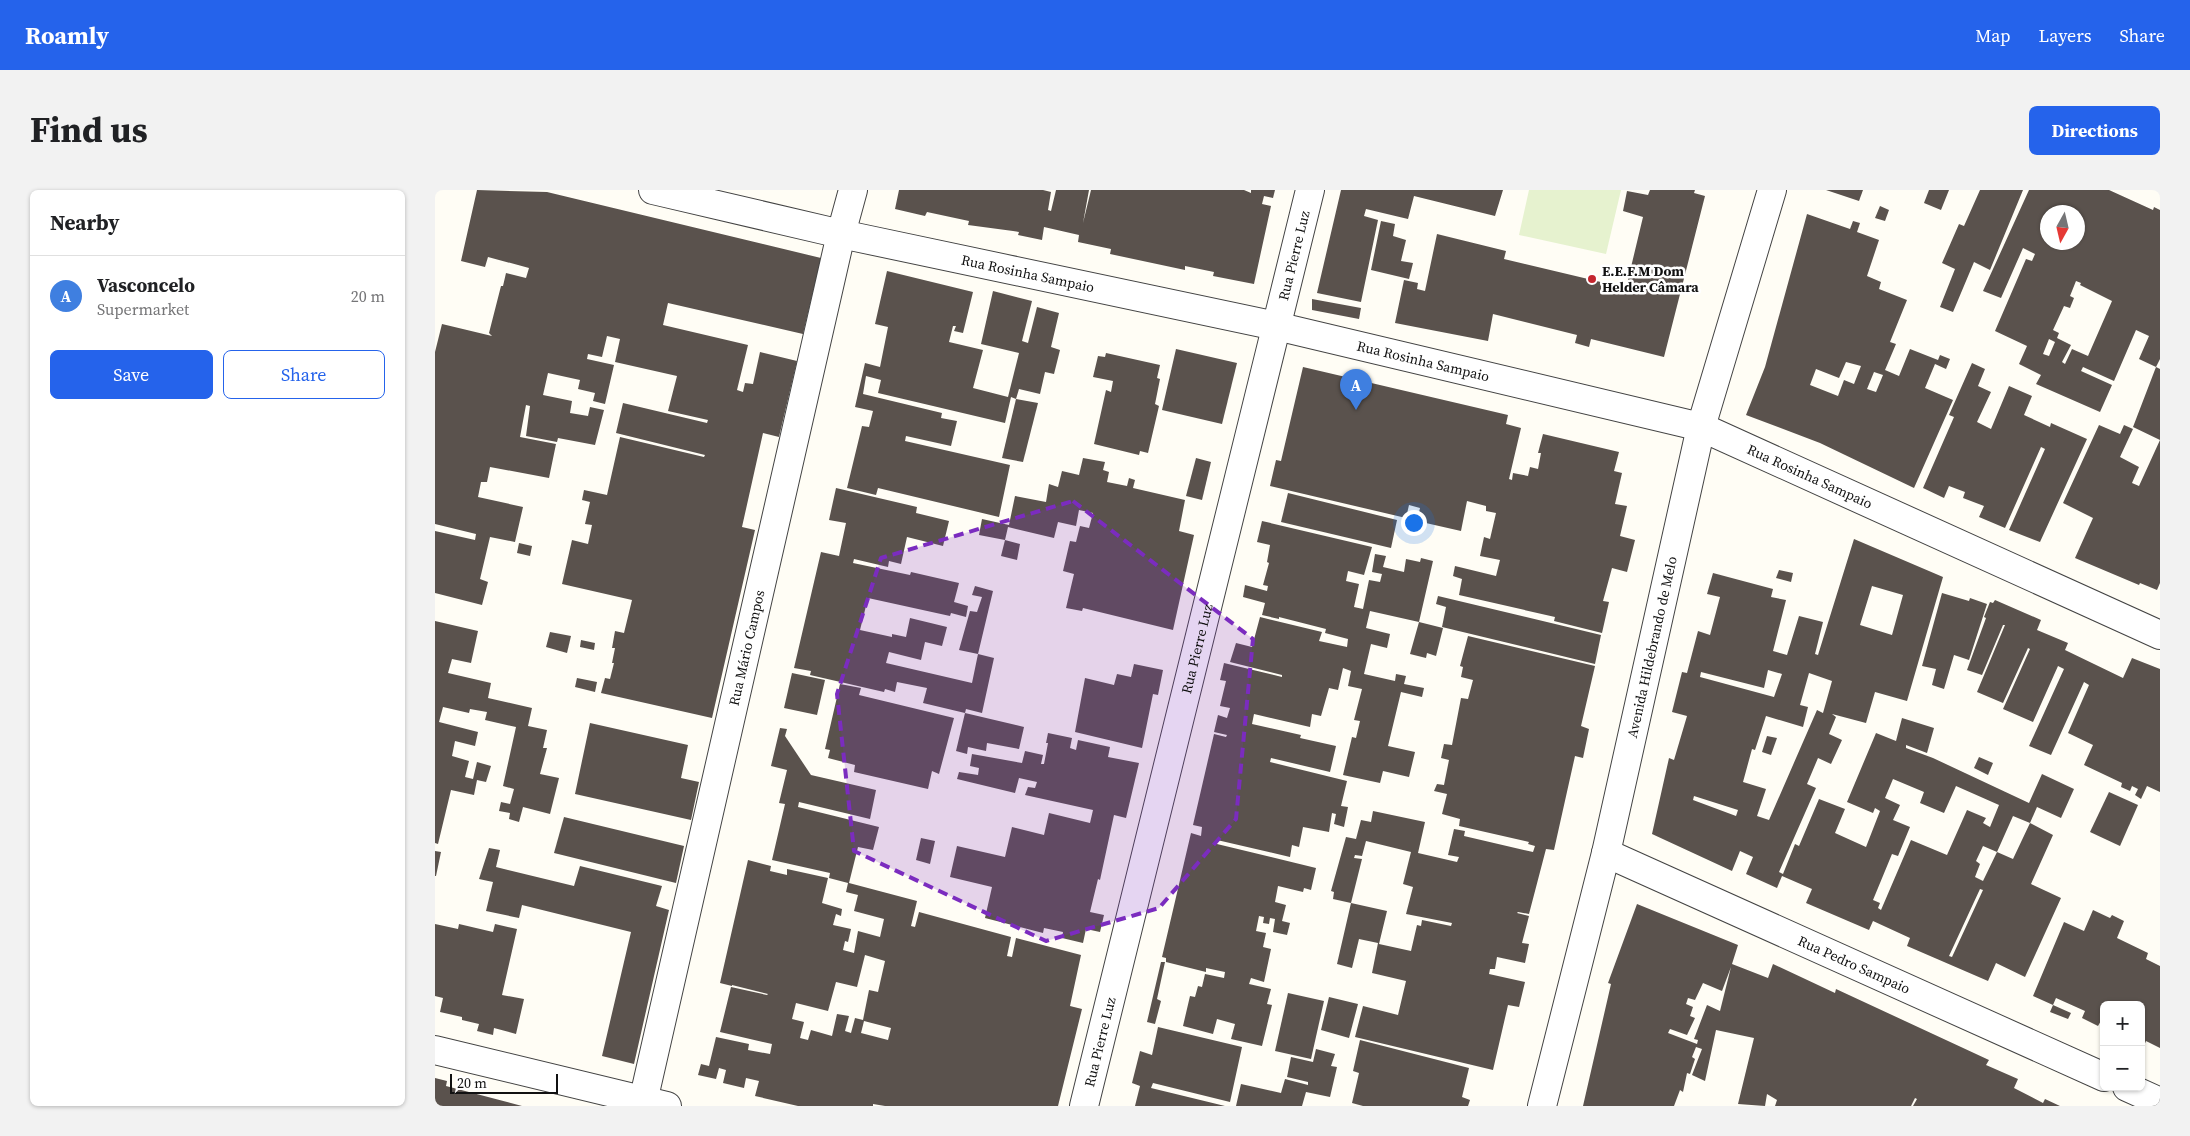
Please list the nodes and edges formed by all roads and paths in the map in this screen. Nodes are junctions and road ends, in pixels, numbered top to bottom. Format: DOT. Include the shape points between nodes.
graph roads {
  1 [pos="653,190"];
  2 [pos="853,190"];
  3 [pos="1310,190"];
  4 [pos="1771,190"];
  5 [pos="841,234"];
  6 [pos="1277,326"];
  7 [pos="1701,427"];
  8 [pos="2160,635"];
  9 [pos="1606,854"];
  10 [pos="435,1050"];
  11 [pos="2100,1075"];
  12 [pos="2136,1091"];
  13 [pos="2160,1102"];
  14 [pos="651,1104"];
  15 [pos="1084,1106"];
  16 [pos="1542,1106"];
  1 -- 5 [label="street, Rua Rosinha Sampaio"];
  2 -- 5 [label="street, Rua Mário Campos"];
  3 -- 6 [label="street, Rua Pierre Luz"];
  4 -- 7 [label="street, Avenida Hildebrando de Melo"];
  5 -- 6 [label="street, Rua Rosinha Sampaio"];
  5 -- 14 [label="street, Rua Mário Campos"];
  6 -- 7 [label="street, Rua Rosinha Sampaio"];
  6 -- 15 [label="street, Rua Pierre Luz"];
  7 -- 8 [label="street, Rua Rosinha Sampaio"];
  7 -- 9 [label="street, Avenida Hildebrando de Melo"];
  9 -- 11 [label="street, Rua Pedro Sampaio"];
  9 -- 16 [label="street, Avenida Hildebrando de Melo"];
  10 -- 14 [label="street"];
  12 -- 13 [label="street"];
}
